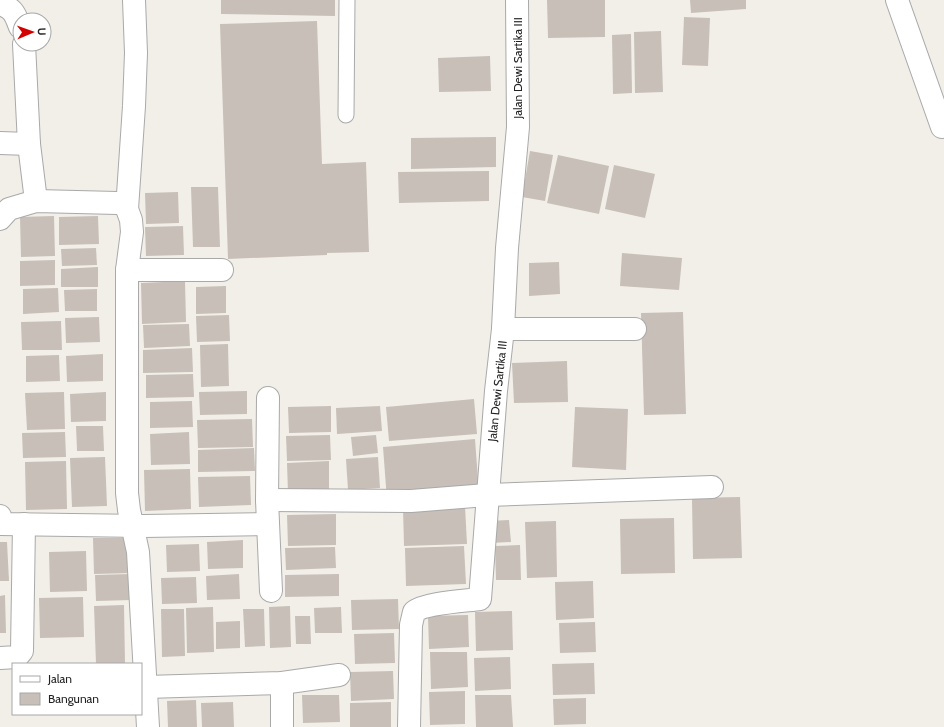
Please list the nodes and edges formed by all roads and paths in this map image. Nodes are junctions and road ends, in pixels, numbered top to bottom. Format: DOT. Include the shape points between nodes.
graph roads {
  1 [pos="134,0"];
  2 [pos="347,0"];
  3 [pos="517,0"];
  4 [pos="897,0"];
  5 [pos="0,4"];
  6 [pos="14,12"];
  7 [pos="24,52"];
  8 [pos="346,115"];
  9 [pos="942,127"];
  10 [pos="0,143"];
  11 [pos="29,144"];
  12 [pos="36,201"];
  13 [pos="127,209"];
  14 [pos="0,219"];
  15 [pos="127,270"];
  16 [pos="222,270"];
  17 [pos="503,329"];
  18 [pos="635,330"];
  19 [pos="268,398"];
  20 [pos="712,487"];
  21 [pos="488,495"];
  22 [pos="267,500"];
  23 [pos="0,516"];
  24 [pos="24,524"];
  25 [pos="268,524"];
  26 [pos="132,526"];
  27 [pos="271,591"];
  28 [pos="0,658"];
  29 [pos="340,675"];
  30 [pos="282,683"];
  31 [pos="146,687"];
  32 [pos="148,727"];
  33 [pos="282,727"];
  34 [pos="409,727"];
  1 -- 13 [label="street" via="136,52"];
  2 -- 8 [label="lane"];
  3 -- 17 [label="street, Jalan Dewi Sartika III" via="518,127 507,248"];
  4 -- 9 [label="street"];
  5 -- 6 [label="street"];
  7 -- 11 [label="street"];
  10 -- 11 [label="street"];
  11 -- 12 [label="street"];
  12 -- 13 [label="street" via="117,202"];
  12 -- 14 [label="street" via="9,209"];
  13 -- 15 [label="street" via="132,232"];
  15 -- 16 [label="street"];
  15 -- 26 [label="street" via="127,493"];
  17 -- 18 [label="street"];
  17 -- 21 [label="street, Jalan Dewi Sartika III"];
  19 -- 22 [label="street"];
  20 -- 21 [label="street"];
  21 -- 22 [label="street" via="411,501"];
  21 -- 34 [label="street, Jalan Dewi Sartika III" via="480,599 429,606 417,610 413,616"];
  22 -- 25 [label="street"];
  23 -- 24 [label="street" via="0,524"];
  24 -- 26 [label="street"];
  24 -- 28 [label="street" via="22,651 18,657"];
  25 -- 26 [label="street"];
  25 -- 27 [label="street"];
  26 -- 31 [label="street" via="138,552"];
  29 -- 30 [label="street"];
  30 -- 31 [label="street"];
  30 -- 33 [label="street"];
  31 -- 32 [label="street"];
}
